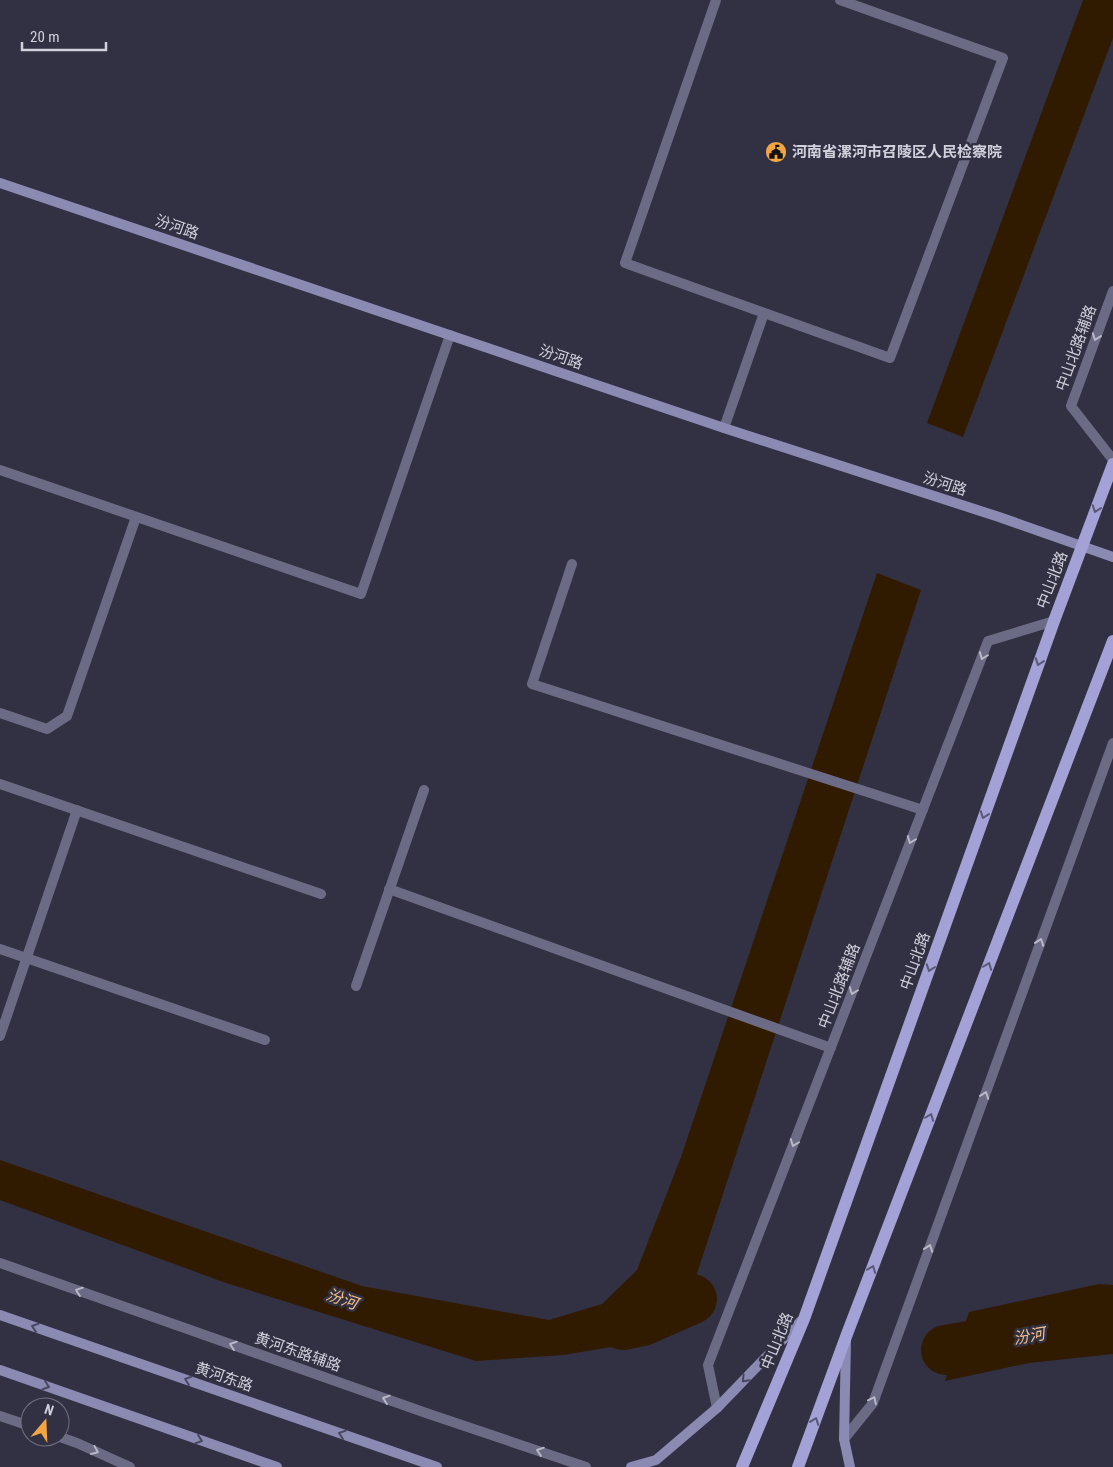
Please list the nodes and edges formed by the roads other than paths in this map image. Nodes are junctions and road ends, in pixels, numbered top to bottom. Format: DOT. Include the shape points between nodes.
graph roads {
  1 [pos="716,0"];
  2 [pos="840,0"];
  3 [pos="0,183"];
  4 [pos="1113,291"];
  5 [pos="764,313"];
  6 [pos="450,335"];
  7 [pos="724,428"];
  8 [pos="1113,462"];
  9 [pos="0,470"];
  10 [pos="136,517"];
  11 [pos="1082,546"];
  12 [pos="1113,557"];
  13 [pos="572,564"];
  14 [pos="1054,621"];
  15 [pos="1113,641"];
  16 [pos="0,713"];
  17 [pos="1113,743"];
  18 [pos="0,784"];
  19 [pos="424,790"];
  20 [pos="77,810"];
  21 [pos="923,810"];
  22 [pos="389,890"];
  23 [pos="322,894"];
  24 [pos="0,949"];
  25 [pos="27,958"];
  26 [pos="356,986"];
  27 [pos="0,1036"];
  28 [pos="265,1040"];
  29 [pos="831,1048"];
  30 [pos="0,1263"];
  31 [pos="0,1315"];
  32 [pos="804,1319"];
  33 [pos="846,1334"];
  34 [pos="0,1370"];
  35 [pos="717,1408"];
  36 [pos="0,1416"];
  37 [pos="20,1423"];
  38 [pos="844,1439"];
  39 [pos="70,1441"];
  40 [pos="130,1467"];
  41 [pos="277,1467"];
  42 [pos="437,1467"];
  43 [pos="586,1467"];
  44 [pos="631,1467"];
  45 [pos="742,1467"];
  46 [pos="798,1467"];
  47 [pos="850,1467"];
  1 -- 5 [label="street" via="625,263"];
  2 -- 5 [label="street" via="1003,58 890,358"];
  3 -- 6 [label="street, 汾河路"];
  4 -- 8 [label="street, 中山北路辅路, one-way" via="1071,406"];
  5 -- 7 [label="street"];
  6 -- 7 [label="street, 汾河路"];
  6 -- 10 [label="street" via="361,594"];
  7 -- 11 [label="street, 汾河路" via="999,516"];
  8 -- 11 [label="main road, 中山北路, one-way"];
  9 -- 10 [label="street"];
  10 -- 16 [label="street" via="67,716 47,729"];
  11 -- 12 [label="street, 汾河路"];
  11 -- 14 [label="main road, 中山北路"];
  13 -- 21 [label="street" via="532,684"];
  14 -- 21 [label="street, 中山北路辅路, one-way" via="988,642"];
  14 -- 32 [label="main road, 中山北路, one-way"];
  33 -- 15 [label="main road, one-way"];
  38 -- 17 [label="street, one-way" via="872,1403"];
  18 -- 20 [label="street"];
  19 -- 22 [label="street"];
  20 -- 23 [label="street"];
  20 -- 25 [label="street"];
  21 -- 29 [label="street, 中山北路辅路, one-way"];
  22 -- 26 [label="street"];
  22 -- 29 [label="street"];
  24 -- 25 [label="street"];
  25 -- 27 [label="street"];
  25 -- 28 [label="street"];
  29 -- 35 [label="street, 中山北路辅路, one-way" via="708,1365"];
  43 -- 30 [label="street, 黄河东路辅路, one-way"];
  42 -- 31 [label="street, 黄河东路, one-way"];
  32 -- 35 [label="street, one-way"];
  32 -- 45 [label="main road, 中山北路"];
  33 -- 38 [label="street"];
  46 -- 33 [label="main road, one-way"];
  34 -- 41 [label="street, one-way"];
  35 -- 44 [label="street" via="656,1460"];
  36 -- 37 [label="street"];
  38 -- 47 [label="street"];
  39 -- 40 [label="street, one-way"];
}
